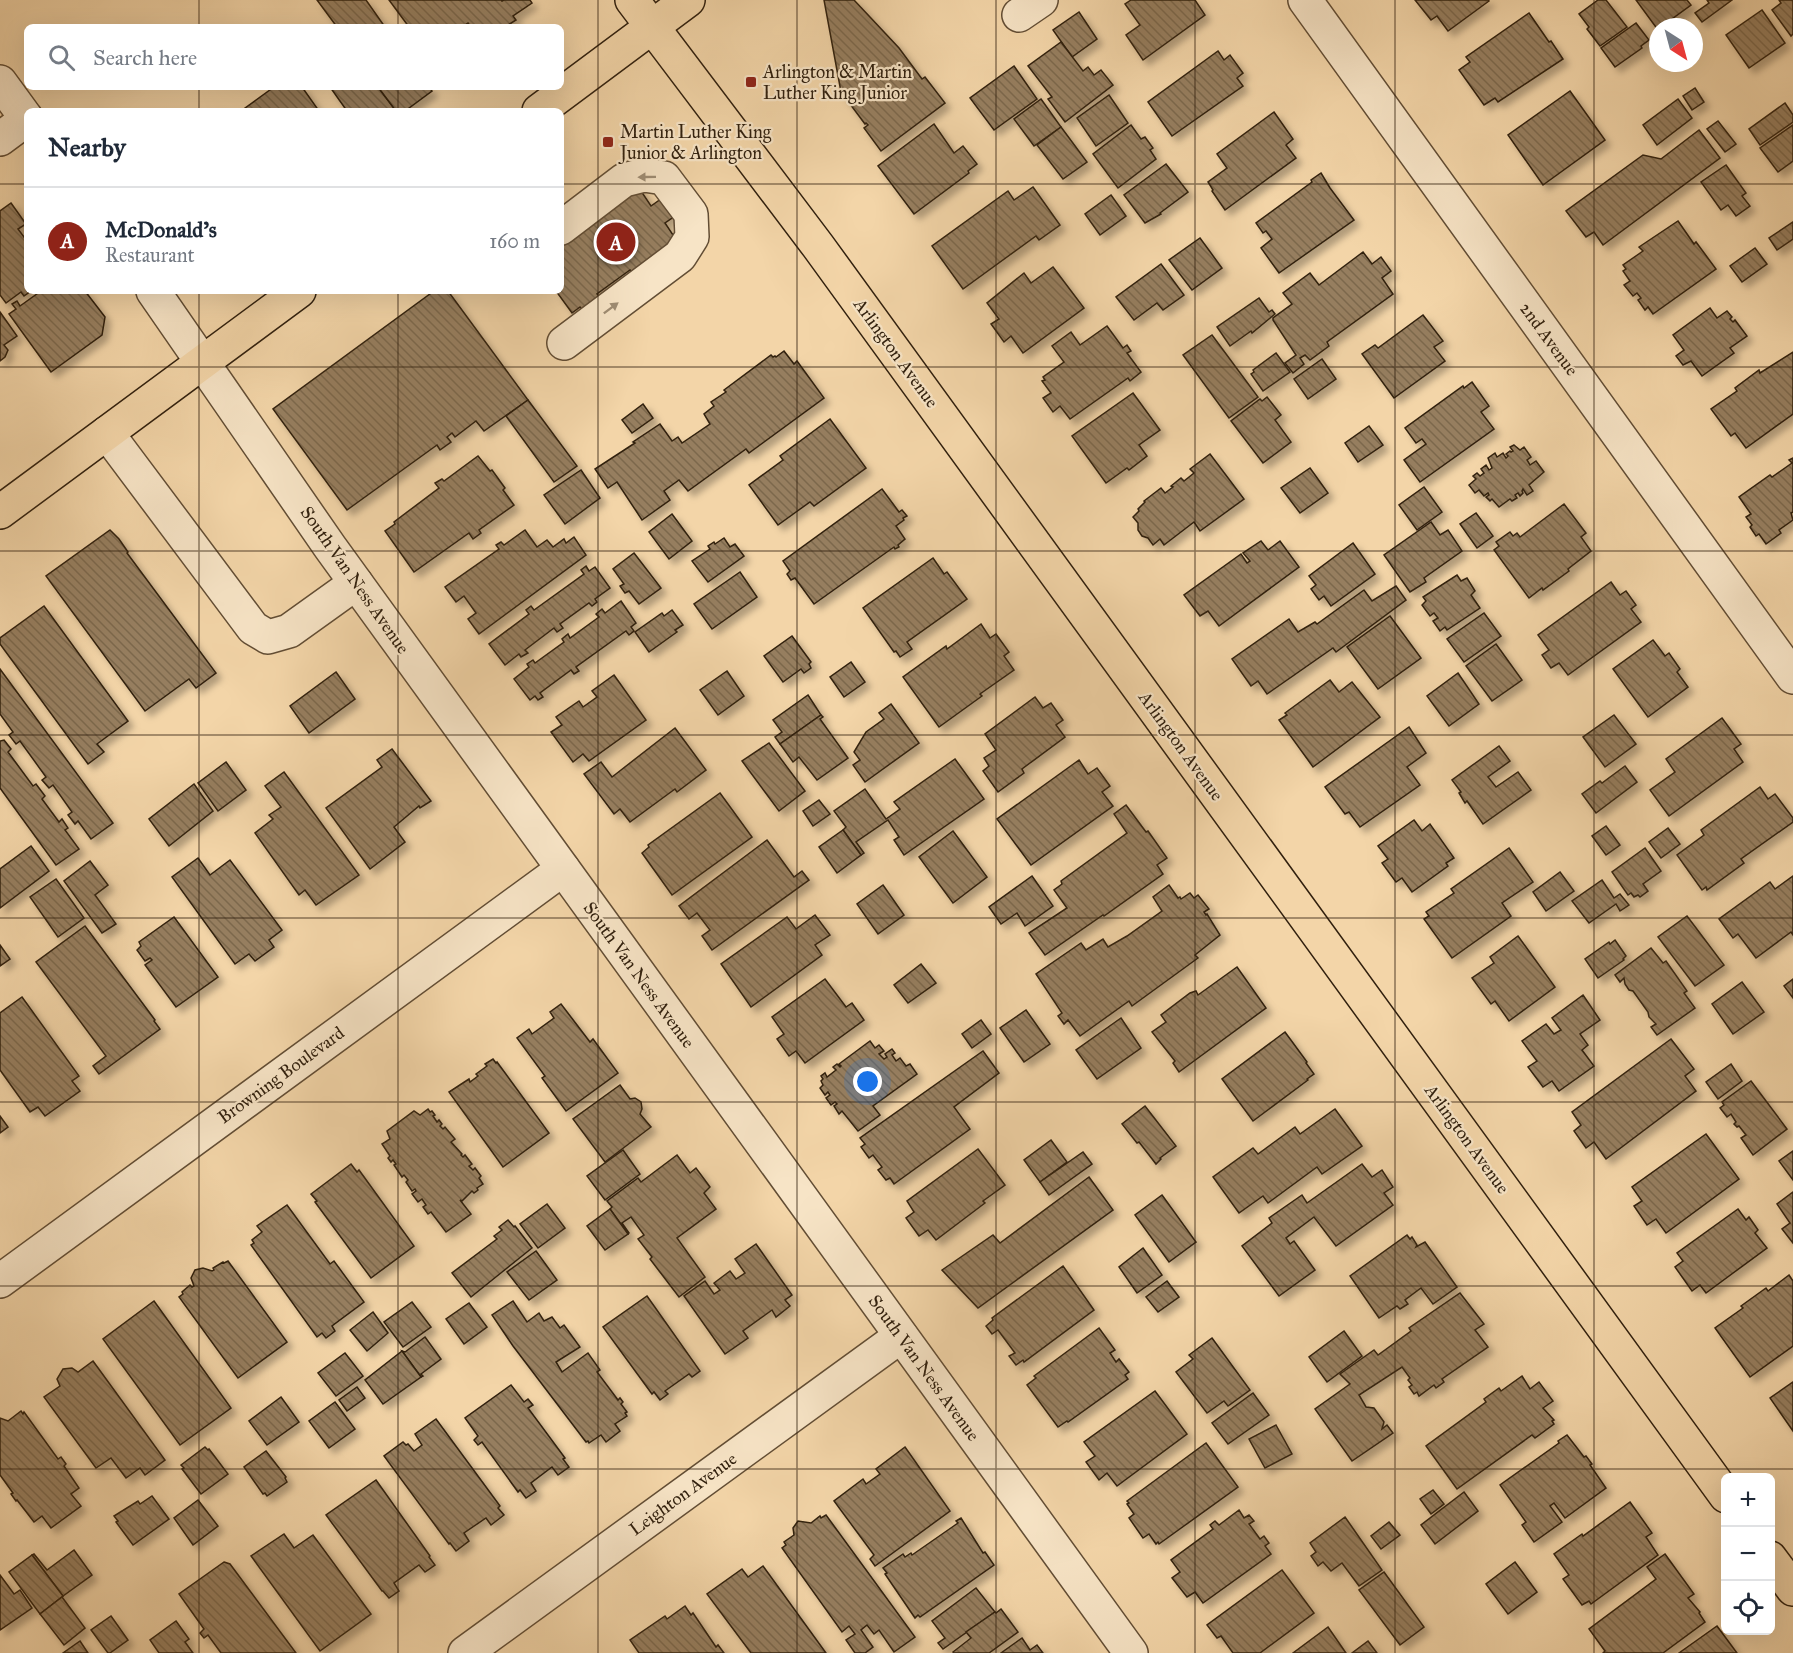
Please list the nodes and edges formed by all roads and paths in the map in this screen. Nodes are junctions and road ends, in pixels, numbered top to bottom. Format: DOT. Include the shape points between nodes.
graph roads {
  1 [pos="632,0"];
  2 [pos="688,0"];
  3 [pos="1305,0"];
  4 [pos="651,27"];
  5 [pos="0,81"];
  6 [pos="543,108"];
  7 [pos="24,115"];
  8 [pos="24,121"];
  9 [pos="0,139"];
  10 [pos="564,226"];
  11 [pos="155,294"];
  12 [pos="295,294"];
  13 [pos="564,343"];
  14 [pos="204,363"];
  15 [pos="107,433"];
  16 [pos="0,512"];
  17 [pos="356,583"];
  18 [pos="1793,677"];
  19 [pos="562,869"];
  20 [pos="0,1281"];
  21 [pos="901,1336"];
  22 [pos="1721,1490"];
  23 [pos="1775,1565"];
  24 [pos="1793,1589"];
  25 [pos="465,1653"];
  26 [pos="1131,1653"];
  1 -- 4 [label="main road, Arlington Avenue"];
  2 -- 4 [label="main road"];
  3 -- 18 [label="street, 2nd Avenue"];
  4 -- 6 [label="main road"];
  4 -- 22 [label="main road, Arlington Avenue" via="824,254"];
  5 -- 7 [label="street"];
  8 -- 9 [label="street"];
  13 -- 10 [label="street, one-way" via="680,256 692,237 691,214 664,178 644,175 624,180"];
  11 -- 14 [label="street, South Van Ness Avenue"];
  12 -- 14 [label="main road"];
  14 -- 15 [label="main road"];
  14 -- 17 [label="street, South Van Ness Avenue"];
  15 -- 16 [label="main road"];
  15 -- 17 [label="street" via="253,628 268,637 289,631"];
  17 -- 19 [label="street, South Van Ness Avenue"];
  19 -- 20 [label="street, Browning Boulevard"];
  19 -- 21 [label="street, South Van Ness Avenue"];
  21 -- 25 [label="street, Leighton Avenue"];
  21 -- 26 [label="street, South Van Ness Avenue"];
  23 -- 24 [label="main road"];
}
